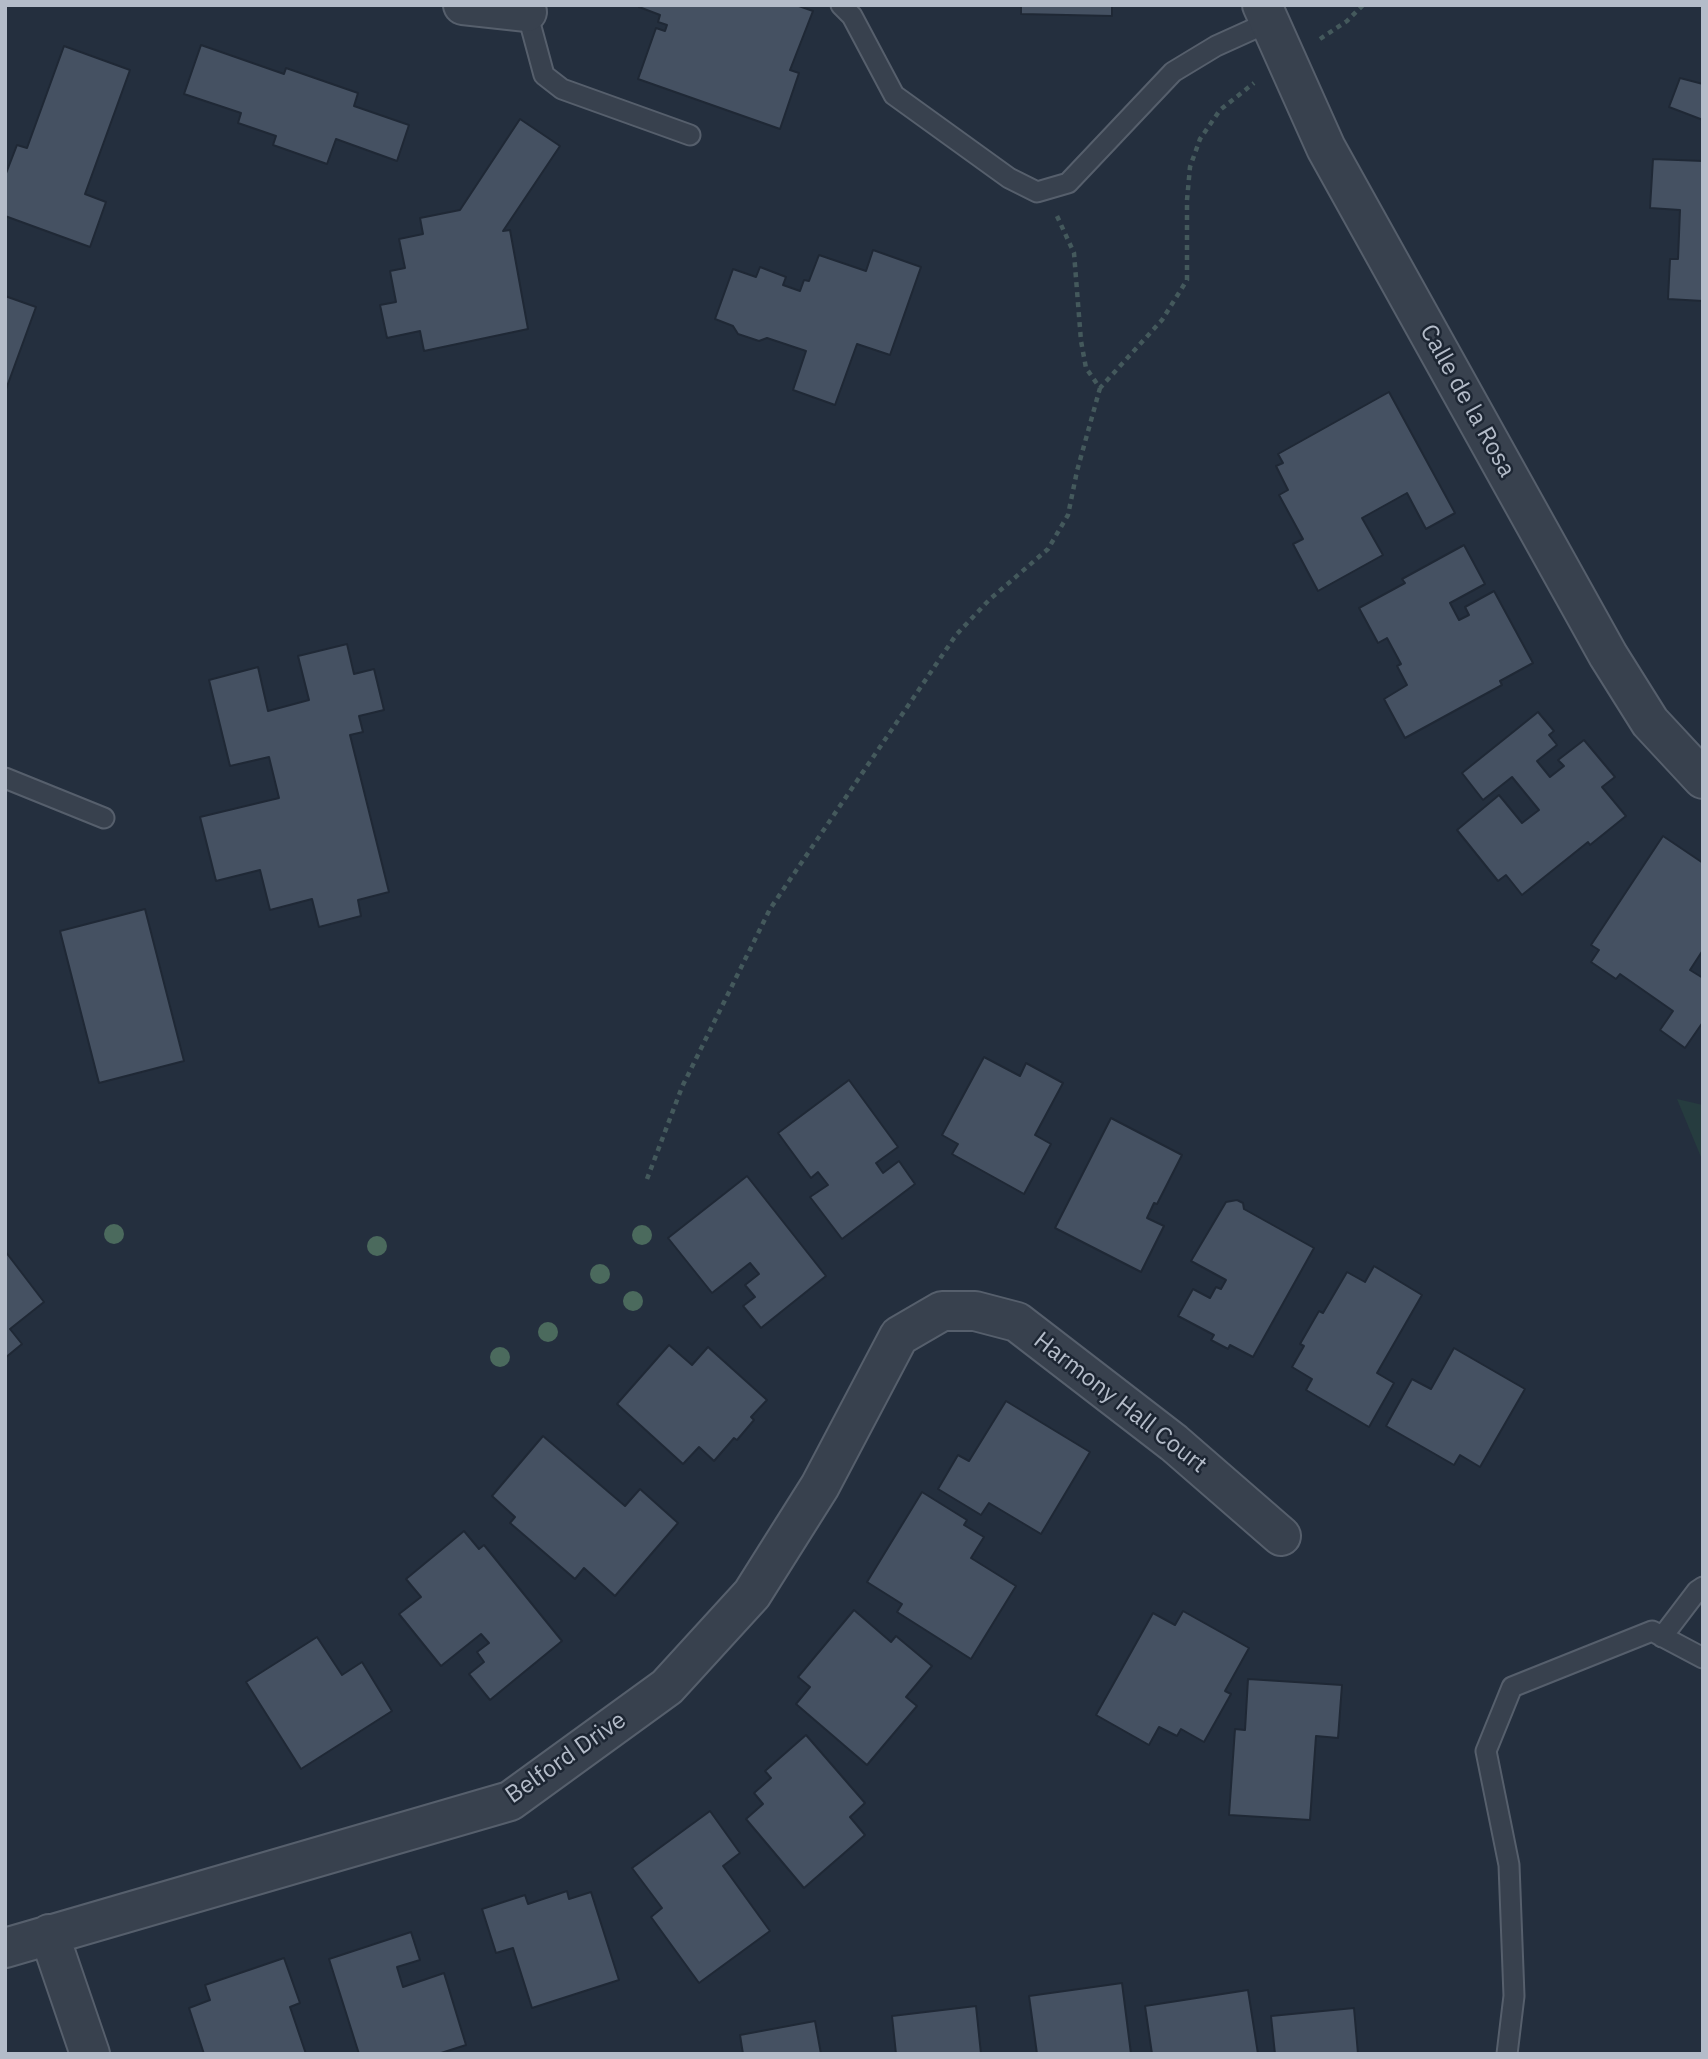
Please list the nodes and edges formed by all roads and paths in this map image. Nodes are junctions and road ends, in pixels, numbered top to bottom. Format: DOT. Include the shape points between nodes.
graph roads {
  1 [pos="463,5"];
  2 [pos="841,5"];
  3 [pos="1363,5"];
  4 [pos="532,9"];
  5 [pos="1266,14"];
  6 [pos="1287,61"];
  7 [pos="690,135"];
  8 [pos="1048,190"];
  9 [pos="1101,388"];
  10 [pos="5,778"];
  11 [pos="1703,779"];
  12 [pos="104,818"];
  13 [pos="647,1179"];
  14 [pos="942,1311"];
  15 [pos="1281,1536"];
  16 [pos="1703,1587"];
  17 [pos="1662,1637"];
  18 [pos="1703,1658"];
  19 [pos="49,1934"];
  20 [pos="5,1948"];
  21 [pos="90,2054"];
  22 [pos="1507,2054"];
  1 -- 4 [label="street"];
  2 -- 8 [label="lane" via="852,16 894,95 1009,178 1037,192"];
  3 -- 6 [label="path" via="1347,22"];
  4 -- 7 [label="lane" via="544,75 562,89"];
  5 -- 6 [label="street, Calle de la Rosa"];
  5 -- 8 [label="lane" via="1173,72 1068,183"];
  6 -- 9 [label="path" via="1220,110 1200,139 1190,167 1186,280 1162,320"];
  6 -- 11 [label="street, Calle de la Rosa" via="1326,148 1608,655 1650,723"];
  8 -- 9 [label="path" via="1074,253 1086,368"];
  9 -- 13 [label="path" via="1068,515 1048,549 956,635 770,909 682,1087"];
  10 -- 12 [label="lane"];
  14 -- 15 [label="street, Harmony Hall Court" via="975,1311 1017,1322 1174,1443"];
  14 -- 19 [label="street, Belford Drive" via="899,1336 820,1486 752,1594 667,1687 510,1801"];
  16 -- 17 [label="lane"];
  17 -- 18 [label="lane"];
  17 -- 22 [label="lane" via="1652,1632 1512,1687 1486,1751 1509,1866 1514,1996"];
  19 -- 20 [label="street, Belford Drive"];
  19 -- 21 [label="street"];
}
